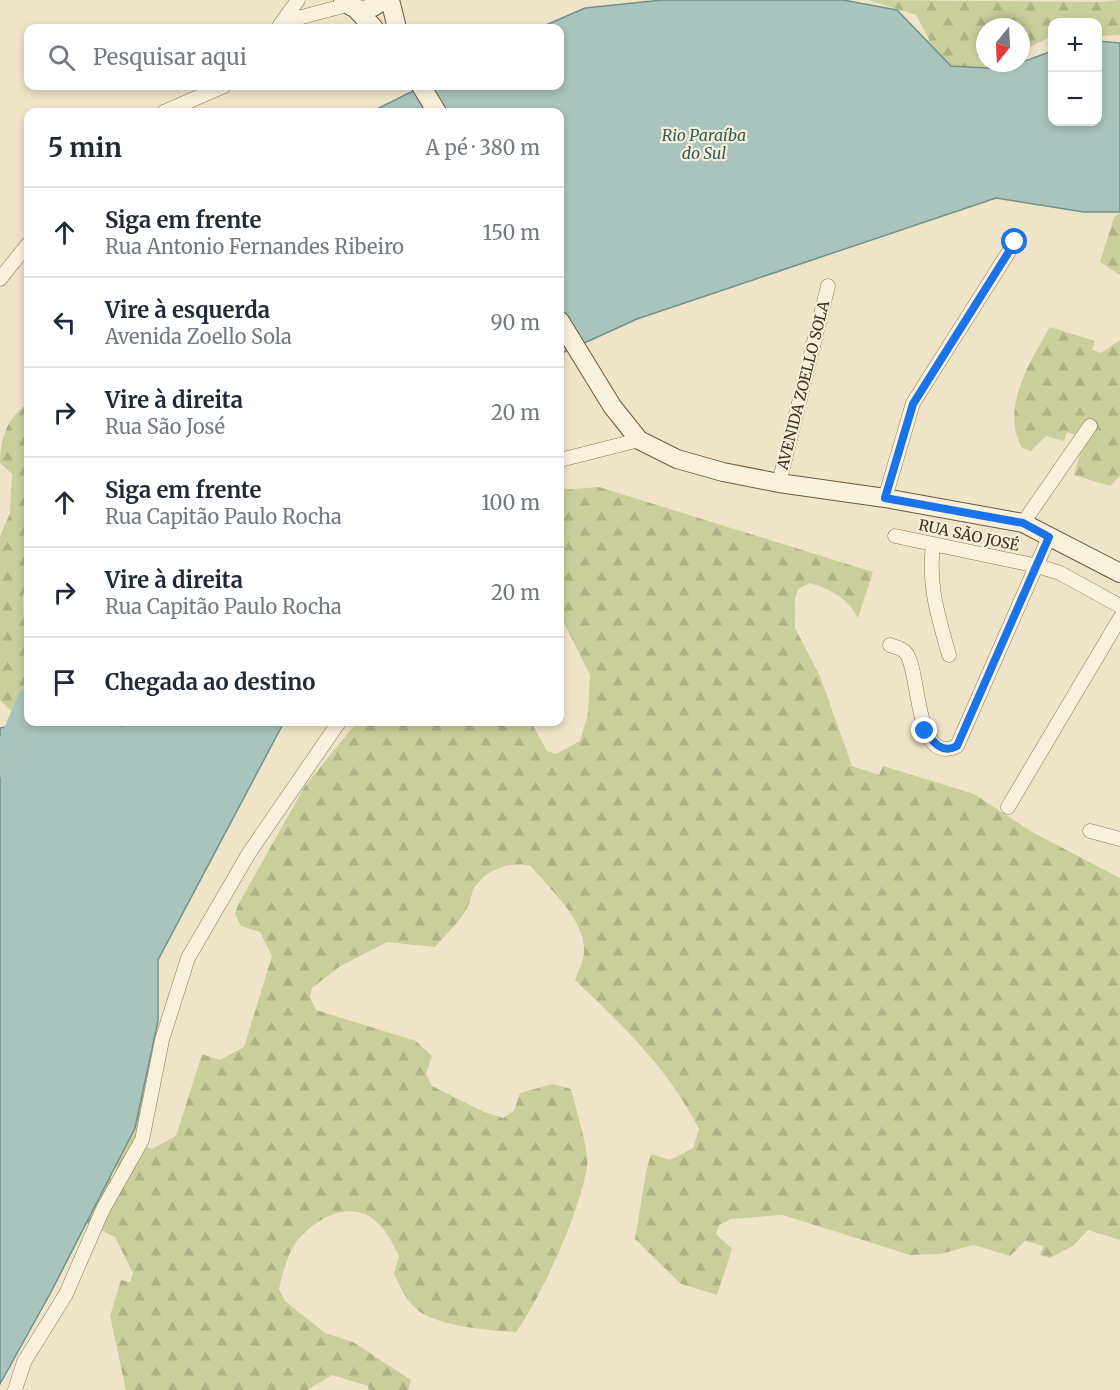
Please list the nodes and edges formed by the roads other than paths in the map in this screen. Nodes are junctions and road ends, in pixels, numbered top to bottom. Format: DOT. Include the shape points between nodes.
graph roads {
  1 [pos="298,0"];
  2 [pos="382,0"];
  3 [pos="390,0"];
  4 [pos="348,4"];
  5 [pos="281,24"];
  6 [pos="283,24"];
  7 [pos="370,24"];
  8 [pos="396,24"];
  9 [pos="215,90"];
  10 [pos="423,90"];
  11 [pos="173,108"];
  12 [pos="435,108"];
  13 [pos="1015,242"];
  14 [pos="24,249"];
  15 [pos="0,279"];
  16 [pos="828,286"];
  17 [pos="564,328"];
  18 [pos="1090,426"];
  19 [pos="639,440"];
  20 [pos="564,459"];
  21 [pos="779,483"];
  22 [pos="885,498"];
  23 [pos="1023,523"];
  24 [pos="895,536"];
  25 [pos="1049,537"];
  26 [pos="933,545"];
  27 [pos="1038,566"];
  28 [pos="1120,573"];
  29 [pos="1120,606"];
  30 [pos="1120,618"];
  31 [pos="890,645"];
  32 [pos="950,655"];
  33 [pos="336,726"];
  34 [pos="1008,807"];
  35 [pos="1090,831"];
  36 [pos="1120,839"];
  37 [pos="15,1390"];
  1 -- 5 [label="street"];
  2 -- 4 [label="main road" via="371,8"];
  3 -- 8 [label="main road"];
  4 -- 6 [label="street"];
  4 -- 7 [label="main road"];
  9 -- 11 [label="street"];
  10 -- 12 [label="main road"];
  13 -- 22 [label="street" via="913,404"];
  14 -- 15 [label="street"];
  16 -- 21 [label="street, AVENIDA ZOELLO SOLA"];
  17 -- 19 [label="main road, AVENIDA ZOELLO SOLA" via="591,374"];
  18 -- 23 [label="street"];
  19 -- 20 [label="street"];
  19 -- 21 [label="main road, AVENIDA ZOELLO SOLA" via="677,459"];
  21 -- 22 [label="main road, AVENIDA ZOELLO SOLA"];
  22 -- 23 [label="main road, AVENIDA ZOELLO SOLA"];
  23 -- 25 [label="main road, AVENIDA ZOELLO SOLA"];
  24 -- 26 [label="street, RUA SÃO JOSÉ"];
  25 -- 27 [label="street"];
  25 -- 28 [label="main road, AVENIDA ZOELLO SOLA"];
  26 -- 27 [label="street, RUA SÃO JOSÉ"];
  26 -- 32 [label="street" via="933,599"];
  27 -- 29 [label="street, RUA SÃO JOSÉ" via="1060,573"];
  27 -- 31 [label="street" via="957,746 942,748 925,731 911,663 906,652"];
  30 -- 34 [label="street"];
  33 -- 37 [label="street" via="249,853 188,958 162,1040 142,1140 103,1209 66,1294 28,1353"];
  35 -- 36 [label="street"];
}
